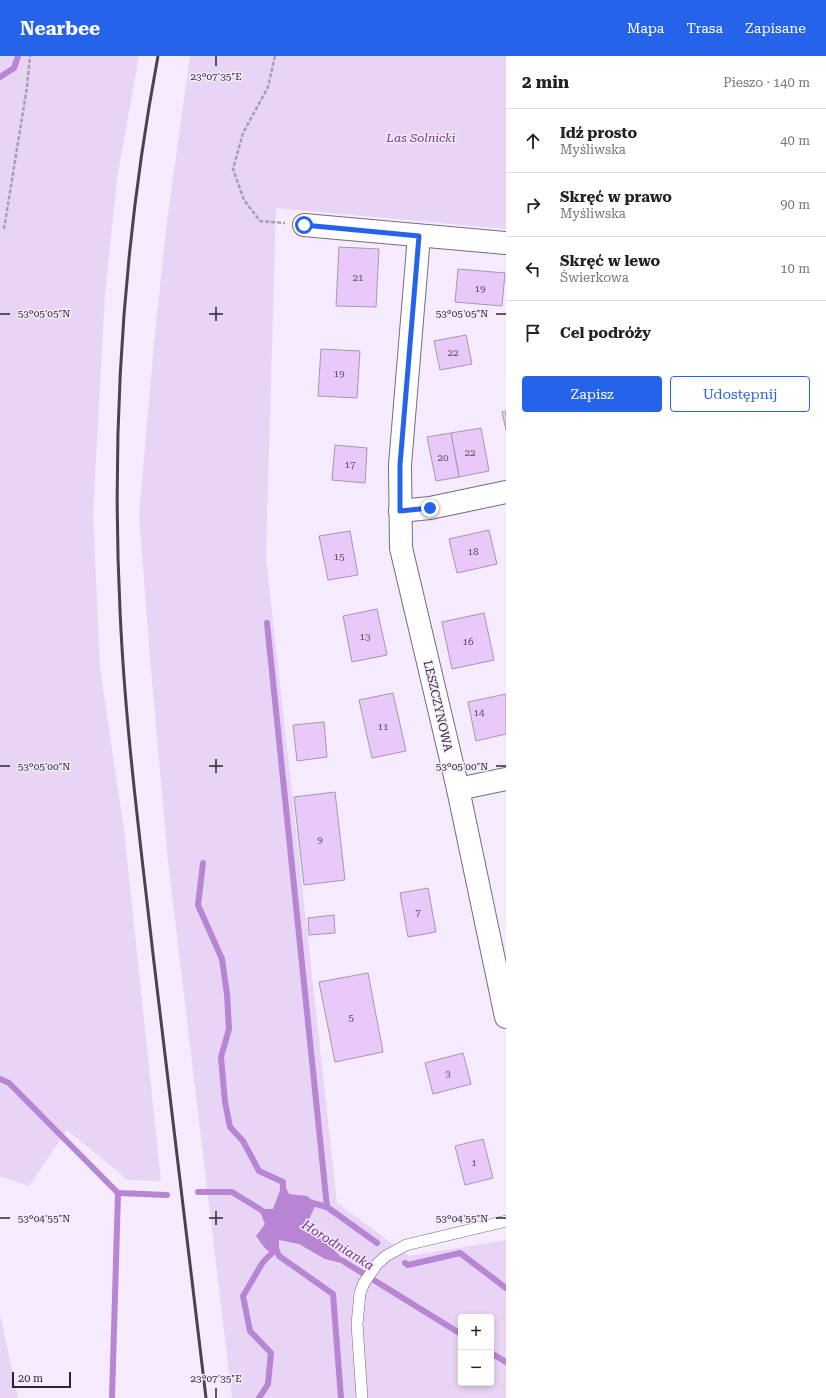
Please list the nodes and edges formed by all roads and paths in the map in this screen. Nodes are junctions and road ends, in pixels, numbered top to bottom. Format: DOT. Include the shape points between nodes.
graph roads {
  1 [pos="30,56"];
  2 [pos="275,56"];
  3 [pos="304,225"];
  4 [pos="4,229"];
  5 [pos="419,236"];
  6 [pos="506,243"];
  7 [pos="506,492"];
  8 [pos="400,511"];
  9 [pos="506,779"];
  10 [pos="458,789"];
  11 [pos="506,1017"];
  12 [pos="506,1221"];
  13 [pos="362,1398"];
  1 -- 4 [label="path"];
  2 -- 3 [label="path" via="268,87 243,133 234,169 244,200 260,221"];
  3 -- 5 [label="street"];
  5 -- 6 [label="street"];
  5 -- 8 [label="street, LESZCZYNOWA" via="400,465"];
  7 -- 8 [label="street" via="430,508"];
  8 -- 10 [label="street, LESZCZYNOWA" via="401,548"];
  9 -- 10 [label="street"];
  10 -- 11 [label="street, LESZCZYNOWA"];
  12 -- 13 [label="lane" via="406,1245 386,1256 378,1264 360,1292 357,1324"];
}
